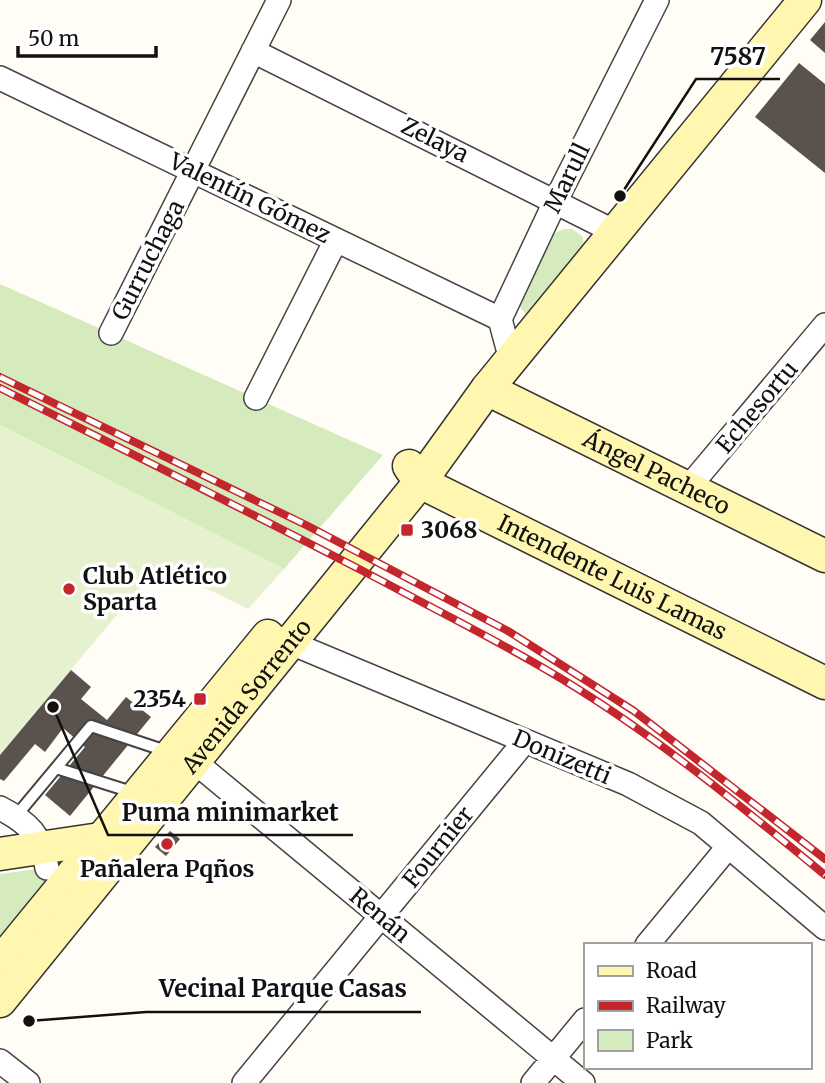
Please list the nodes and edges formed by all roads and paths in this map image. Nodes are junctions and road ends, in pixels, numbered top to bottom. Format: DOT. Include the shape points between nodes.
graph roads {
  1 [pos="657,0"];
  2 [pos="805,0"];
  3 [pos="277,1"];
  4 [pos="254,51"];
  5 [pos="0,78"];
  6 [pos="193,170"];
  7 [pos="556,200"];
  8 [pos="615,232"];
  9 [pos="336,240"];
  10 [pos="500,319"];
  11 [pos="825,325"];
  12 [pos="111,333"];
  13 [pos="510,360"];
  14 [pos="487,389"];
  15 [pos="256,398"];
  16 [pos="414,474"];
  17 [pos="688,488"];
  18 [pos="825,556"];
  19 [pos="280,638"];
  20 [pos="825,683"];
  21 [pos="525,741"];
  22 [pos="180,754"];
  23 [pos="56,768"];
  24 [pos="137,794"];
  25 [pos="8,812"];
  26 [pos="728,847"];
  27 [pos="0,854"];
  28 [pos="45,858"];
  29 [pos="100,859"];
  30 [pos="0,874"];
  31 [pos="381,916"];
  32 [pos="825,928"];
  33 [pos="649,943"];
  34 [pos="0,963"];
  35 [pos="0,1001"];
  36 [pos="584,1021"];
  37 [pos="553,1058"];
  38 [pos="0,1061"];
  39 [pos="27,1083"];
  40 [pos="244,1083"];
  41 [pos="533,1083"];
  42 [pos="583,1083"];
  1 -- 7 [label="street, Marull"];
  2 -- 8 [label="main road, Avenida Sorrento"];
  3 -- 4 [label="street, Gurruchaga"];
  4 -- 6 [label="street, Gurruchaga"];
  4 -- 7 [label="street, Zelaya"];
  5 -- 6 [label="street, Valentín Gómez"];
  6 -- 9 [label="street, Valentín Gómez"];
  6 -- 12 [label="street, Gurruchaga"];
  7 -- 8 [label="street, Zelaya"];
  7 -- 10 [label="street, Marull"];
  8 -- 13 [label="main road, Avenida Sorrento"];
  9 -- 10 [label="street, Valentín Gómez"];
  9 -- 15 [label="street"];
  10 -- 13 [label="street"];
  11 -- 17 [label="street, Echesortu"];
  13 -- 14 [label="main road, Avenida Sorrento"];
  14 -- 16 [label="main road, Avenida Sorrento"];
  14 -- 17 [label="main road, Ángel Pacheco"];
  16 -- 19 [label="main road, Avenida Sorrento"];
  16 -- 20 [label="main road, Intendente Luis Lamas"];
  17 -- 18 [label="main road, Ángel Pacheco"];
  19 -- 21 [label="street, Donizetti"];
  19 -- 22 [label="main road, Avenida Sorrento"];
  21 -- 26 [label="street, Donizetti" via="628,785 701,823"];
  21 -- 31 [label="street, Fournier"];
  22 -- 23 [label="lane" via="91,726"];
  22 -- 24 [label="main road, Avenida Sorrento"];
  22 -- 29 [label="main road, Avenida Sorrento"];
  22 -- 31 [label="street, Renán"];
  23 -- 24 [label="lane"];
  23 -- 25 [label="lane"];
  24 -- 29 [label="main road, Avenida Sorrento"];
  25 -- 28 [label="street" via="31,827"];
  26 -- 32 [label="street, Donizetti"];
  26 -- 33 [label="street"];
  27 -- 28 [label="main road"];
  28 -- 29 [label="main road"];
  28 -- 30 [label="main road"];
  29 -- 34 [label="main road, Avenida Sorrento"];
  29 -- 35 [label="main road, Avenida Sorrento"];
  31 -- 37 [label="street, Renán"];
  31 -- 40 [label="street, Fournier"];
  36 -- 37 [label="street"];
  37 -- 41 [label="street"];
  37 -- 42 [label="street, Renán"];
  38 -- 39 [label="street"];
}
